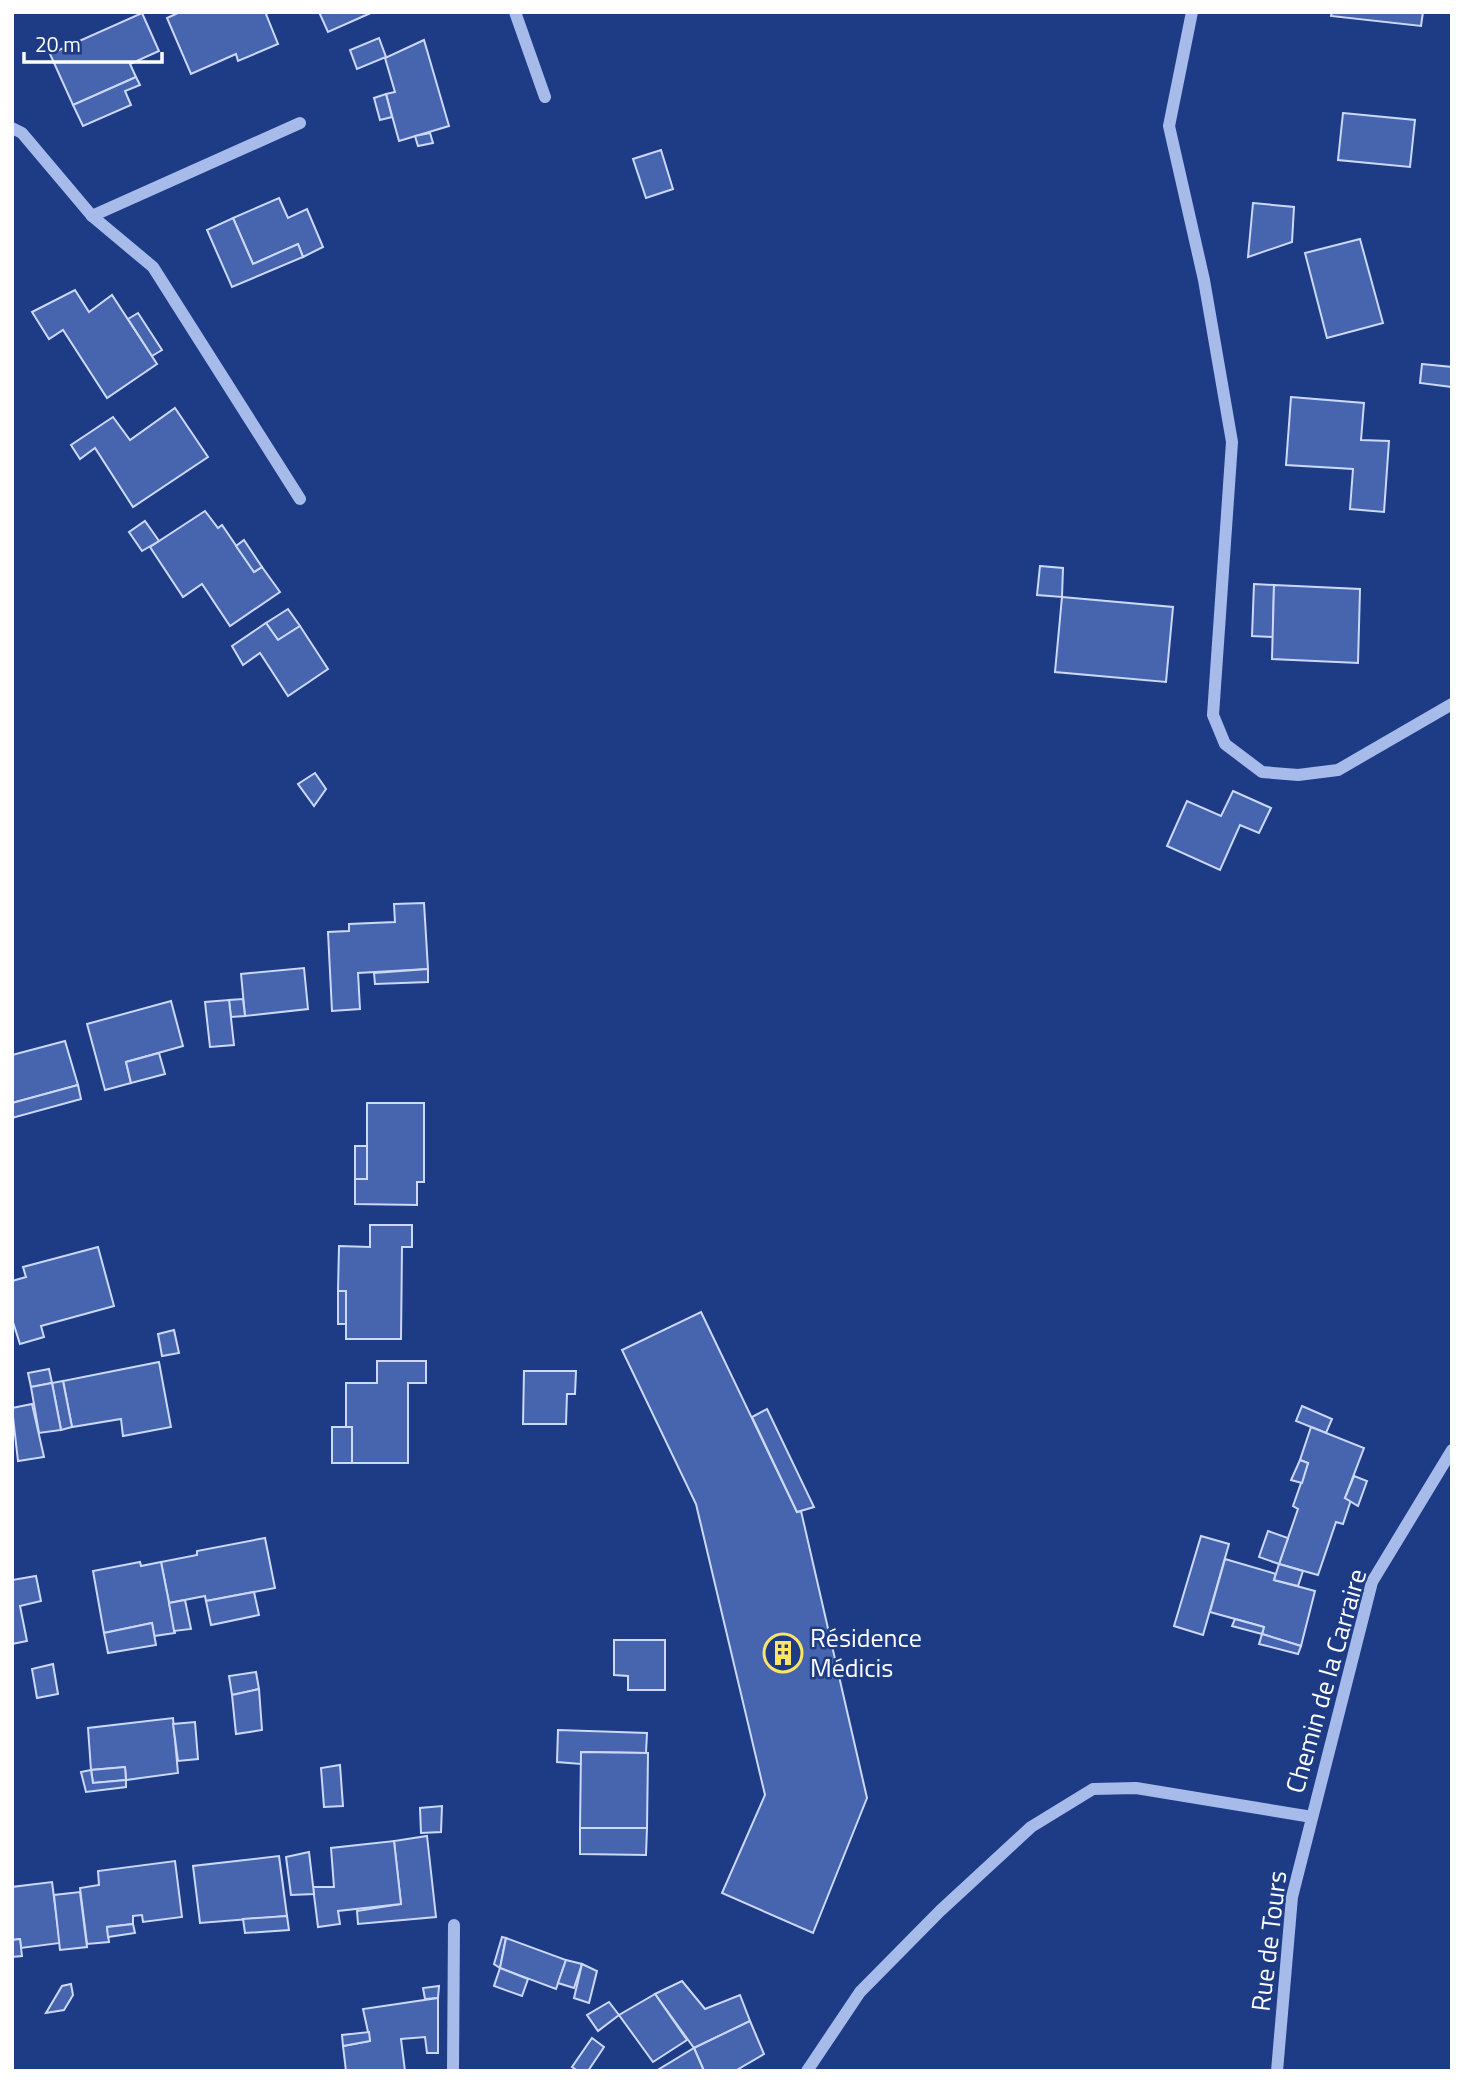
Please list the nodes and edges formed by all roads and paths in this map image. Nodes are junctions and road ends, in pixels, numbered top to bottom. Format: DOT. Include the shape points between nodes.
graph roads {
  1 [pos="515,12"];
  2 [pos="1192,12"];
  3 [pos="545,97"];
  4 [pos="300,123"];
  5 [pos="12,128"];
  6 [pos="92,216"];
  7 [pos="300,499"];
  8 [pos="1452,704"];
  9 [pos="1452,1450"];
  10 [pos="1312,1817"];
  11 [pos="454,1925"];
  12 [pos="453,2071"];
  13 [pos="807,2071"];
  14 [pos="1277,2071"];
  1 -- 3 [label="street"];
  2 -- 8 [label="street" via="1169,127 1204,280 1232,442 1213,715 1225,744 1262,772 1298,775 1338,770"];
  4 -- 6 [label="street"];
  5 -- 6 [label="street" via="22,133"];
  6 -- 7 [label="street" via="153,267"];
  9 -- 10 [label="street, Chemin de la Carraire" via="1372,1582"];
  10 -- 13 [label="street" via="1136,1788 1093,1789 1031,1827 940,1910 860,1992"];
  10 -- 14 [label="street, Rue de Tours" via="1292,1897"];
  11 -- 12 [label="street"];
}
